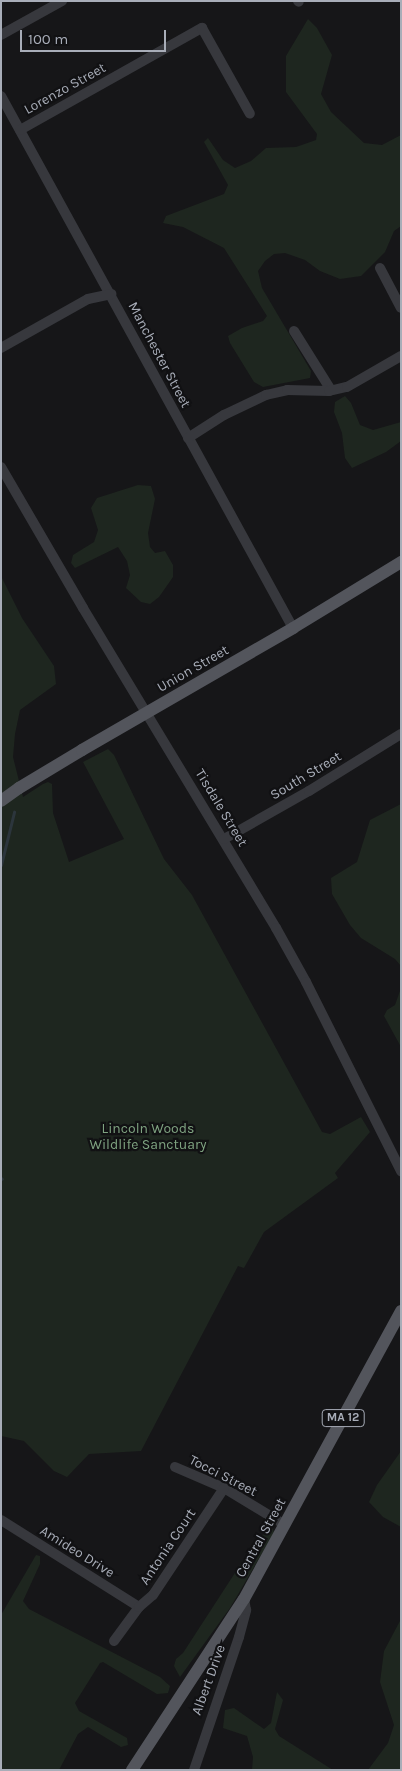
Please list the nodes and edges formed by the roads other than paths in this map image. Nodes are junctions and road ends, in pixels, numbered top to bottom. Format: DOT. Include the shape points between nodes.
graph roads {
  1 [pos="62,1"];
  2 [pos="1,35"];
  3 [pos="1,96"];
  4 [pos="250,114"];
  5 [pos="20,130"];
  6 [pos="380,268"];
  7 [pos="111,294"];
  8 [pos="401,308"];
  9 [pos="294,331"];
  10 [pos="1,348"];
  11 [pos="401,356"];
  12 [pos="331,390"];
  13 [pos="188,438"];
  14 [pos="1,467"];
  15 [pos="401,562"];
  16 [pos="293,628"];
  17 [pos="148,712"];
  18 [pos="401,734"];
  19 [pos="1,801"];
  20 [pos="224,839"];
  21 [pos="401,1171"];
  22 [pos="401,1311"];
  23 [pos="174,1467"];
  24 [pos="224,1488"];
  25 [pos="1,1520"];
  26 [pos="285,1525"];
  27 [pos="244,1599"];
  28 [pos="139,1608"];
  29 [pos="114,1641"];
  30 [pos="132,1770"];
  31 [pos="194,1770"];
  1 -- 2 [label="street"];
  3 -- 5 [label="street, Manchester Street"];
  4 -- 5 [label="street, Lorenzo Street" via="202,28"];
  5 -- 7 [label="street, Manchester Street"];
  6 -- 8 [label="street"];
  7 -- 10 [label="street" via="88,298"];
  7 -- 13 [label="street, Manchester Street"];
  9 -- 12 [label="street"];
  11 -- 12 [label="street" via="347,387"];
  12 -- 13 [label="street" via="287,390 266,395 231,411"];
  13 -- 16 [label="street, Manchester Street"];
  14 -- 17 [label="street, Tisdale Street"];
  15 -- 16 [label="main road, Union Street"];
  16 -- 17 [label="main road, Union Street"];
  17 -- 19 [label="main road, Union Street"];
  17 -- 20 [label="street, Tisdale Street"];
  18 -- 20 [label="street, South Street"];
  20 -- 21 [label="street, Tisdale Street" via="306,982"];
  22 -- 26 [label="main road, Central Street / MA 12"];
  23 -- 24 [label="street, Tocci Street"];
  24 -- 26 [label="street, Tocci Street"];
  24 -- 28 [label="street, Antonia Court" via="153,1595"];
  25 -- 28 [label="street, Amideo Drive"];
  26 -- 27 [label="main road, Central Street / MA 12"];
  27 -- 30 [label="main road, Central Street / MA 12"];
  27 -- 31 [label="street, Albert Drive" via="246,1610 239,1637"];
  28 -- 29 [label="street, Antonia Court"];
}
